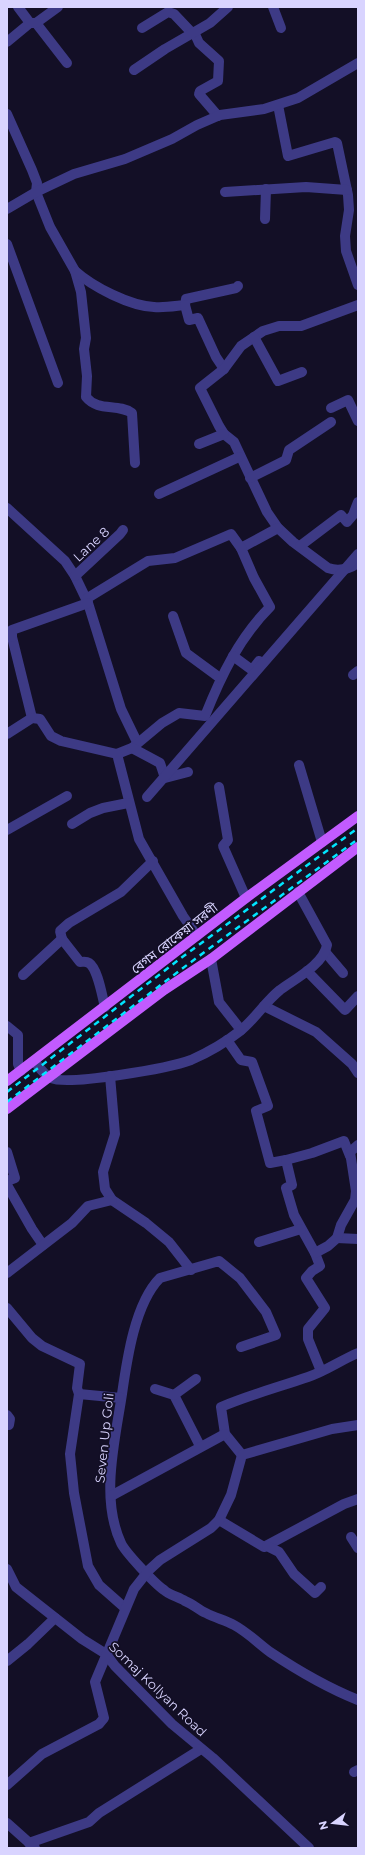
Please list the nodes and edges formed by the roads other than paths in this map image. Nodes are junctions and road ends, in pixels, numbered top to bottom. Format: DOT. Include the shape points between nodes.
graph roads {
  1 [pos="18,7"];
  2 [pos="58,7"];
  3 [pos="228,7"];
  4 [pos="273,7"];
  5 [pos="33,23"];
  6 [pos="142,28"];
  7 [pos="281,28"];
  8 [pos="193,33"];
  9 [pos="7,42"];
  10 [pos="67,63"];
  11 [pos="358,63"];
  12 [pos="134,70"];
  13 [pos="278,105"];
  14 [pos="7,114"];
  15 [pos="218,116"];
  16 [pos="266,189"];
  17 [pos="347,190"];
  18 [pos="36,192"];
  19 [pos="225,192"];
  20 [pos="7,209"];
  21 [pos="264,219"];
  22 [pos="7,244"];
  23 [pos="75,271"];
  24 [pos="358,285"];
  25 [pos="238,286"];
  26 [pos="185,305"];
  27 [pos="358,305"];
  28 [pos="254,337"];
  29 [pos="224,369"];
  30 [pos="302,372"];
  31 [pos="58,383"];
  32 [pos="331,408"];
  33 [pos="358,421"];
  34 [pos="331,422"];
  35 [pos="224,434"];
  36 [pos="199,444"];
  37 [pos="239,457"];
  38 [pos="135,463"];
  39 [pos="250,478"];
  40 [pos="159,494"];
  41 [pos="358,502"];
  42 [pos="7,508"];
  43 [pos="278,528"];
  44 [pos="123,530"];
  45 [pos="300,546"];
  46 [pos="241,548"];
  47 [pos="358,554"];
  48 [pos="356,568"];
  49 [pos="75,576"];
  50 [pos="87,601"];
  51 [pos="303,612"];
  52 [pos="173,616"];
  53 [pos="9,636"];
  54 [pos="233,656"];
  55 [pos="220,678"];
  56 [pos="32,718"];
  57 [pos="7,734"];
  58 [pos="134,745"];
  59 [pos="117,754"];
  60 [pos="298,765"];
  61 [pos="188,772"];
  62 [pos="219,787"];
  63 [pos="66,796"];
  64 [pos="147,797"];
  65 [pos="128,803"];
  66 [pos="358,816"];
  67 [pos="72,824"];
  68 [pos="7,830"];
  69 [pos="322,842"];
  70 [pos="358,847"];
  71 [pos="153,861"];
  72 [pos="298,892"];
  73 [pos="246,898"];
  74 [pos="197,936"];
  75 [pos="62,939"];
  76 [pos="326,953"];
  77 [pos="211,959"];
  78 [pos="307,971"];
  79 [pos="343,973"];
  80 [pos="23,975"];
  81 [pos="358,996"];
  82 [pos="264,1006"];
  83 [pos="105,1007"];
  84 [pos="7,1026"];
  85 [pos="241,1030"];
  86 [pos="227,1040"];
  87 [pos="34,1061"];
  88 [pos="21,1071"];
  89 [pos="358,1073"];
  90 [pos="110,1076"];
  91 [pos="50,1078"];
  92 [pos="7,1082"];
  93 [pos="7,1109"];
  94 [pos="358,1145"];
  95 [pos="7,1152"];
  96 [pos="350,1156"];
  97 [pos="286,1160"];
  98 [pos="7,1181"];
  99 [pos="7,1185"];
  100 [pos="112,1200"];
  101 [pos="301,1229"];
  102 [pos="337,1238"];
  103 [pos="358,1239"];
  104 [pos="259,1242"];
  105 [pos="43,1244"];
  106 [pos="315,1253"];
  107 [pos="191,1270"];
  108 [pos="7,1273"];
  109 [pos="7,1308"];
  110 [pos="241,1347"];
  111 [pos="358,1353"];
  112 [pos="321,1371"];
  113 [pos="196,1379"];
  114 [pos="155,1389"];
  115 [pos="78,1394"];
  116 [pos="174,1395"];
  117 [pos="121,1398"];
  118 [pos="7,1414"];
  119 [pos="9,1425"];
  120 [pos="358,1425"];
  121 [pos="225,1434"];
  122 [pos="200,1446"];
  123 [pos="242,1455"];
  124 [pos="111,1496"];
  125 [pos="358,1499"];
  126 [pos="219,1520"];
  127 [pos="351,1537"];
  128 [pos="267,1546"];
  129 [pos="358,1548"];
  130 [pos="7,1569"];
  131 [pos="147,1573"];
  132 [pos="321,1587"];
  133 [pos="125,1608"];
  134 [pos="55,1618"];
  135 [pos="106,1654"];
  136 [pos="7,1661"];
  137 [pos="358,1700"];
  138 [pos="201,1749"];
  139 [pos="7,1785"];
  140 [pos="7,1824"];
  141 [pos="32,1845"];
  142 [pos="309,1848"];
  1 -- 5 [label="street"];
  2 -- 5 [label="street"];
  3 -- 8 [label="street" via="210,23"];
  4 -- 7 [label="street"];
  5 -- 9 [label="street"];
  5 -- 10 [label="street"];
  6 -- 8 [label="street" via="168,12 174,14"];
  8 -- 12 [label="street"];
  8 -- 15 [label="street" via="199,43 219,61 218,81 199,94"];
  11 -- 13 [label="street" via="298,98"];
  13 -- 15 [label="street"];
  13 -- 17 [label="street" via="288,156 336,142"];
  14 -- 18 [label="street" via="37,183"];
  15 -- 18 [label="street" via="165,142 124,159 74,174"];
  16 -- 17 [label="street" via="306,187"];
  16 -- 19 [label="street"];
  16 -- 21 [label="street"];
  17 -- 24 [label="street" via="349,210 345,236 346,251"];
  18 -- 20 [label="street"];
  18 -- 23 [label="street" via="50,227"];
  22 -- 31 [label="street"];
  23 -- 26 [label="street" via="95,285 130,302 155,308"];
  23 -- 38 [label="street" via="84,308 86,397 97,406 125,409 132,413"];
  25 -- 26 [label="street" via="186,299"];
  26 -- 29 [label="street" via="189,320 198,318"];
  27 -- 28 [label="street" via="301,326 279,326"];
  28 -- 29 [label="street" via="241,346"];
  28 -- 30 [label="street" via="278,381"];
  29 -- 35 [label="street" via="200,388"];
  32 -- 33 [label="street" via="348,400"];
  34 -- 39 [label="street" via="290,450 286,460"];
  35 -- 36 [label="street"];
  35 -- 37 [label="street" via="234,442"];
  37 -- 39 [label="street"];
  37 -- 40 [label="street"];
  39 -- 43 [label="street" via="266,512"];
  41 -- 45 [label="street" via="347,522 341,516"];
  42 -- 49 [label="street" via="65,561"];
  43 -- 45 [label="street"];
  43 -- 46 [label="street"];
  44 -- 49 [label="street, Lane 8"];
  45 -- 48 [label="street" via="328,568"];
  46 -- 50 [label="street" via="231,534 175,558 148,561"];
  46 -- 54 [label="street" via="270,606 258,618"];
  47 -- 64 [label="street"];
  49 -- 50 [label="street"];
  50 -- 53 [label="street" via="12,630"];
  50 -- 58 [label="street"];
  51 -- 54 [label="street" via="252,670"];
  52 -- 55 [label="street" via="186,653"];
  53 -- 56 [label="street"];
  54 -- 55 [label="street"];
  55 -- 58 [label="street" via="205,716 179,713"];
  56 -- 57 [label="street"];
  56 -- 59 [label="street" via="40,720 51,736 61,741"];
  58 -- 59 [label="street"];
  58 -- 61 [label="street" via="160,762 165,778"];
  59 -- 65 [label="street"];
  60 -- 69 [label="street"];
  62 -- 73 [label="street" via="228,840 223,846"];
  63 -- 68 [label="street"];
  65 -- 67 [label="street" via="103,808"];
  65 -- 71 [label="street" via="139,839"];
  66 -- 69 [label="main road, বেগম রোকেয়া সরণী"];
  69 -- 73 [label="main road, বেগম রোকেয়া সরণী"];
  70 -- 72 [label="main road"];
  71 -- 74 [label="street"];
  71 -- 75 [label="street" via="120,892 60,931"];
  72 -- 76 [label="street" via="327,945"];
  72 -- 77 [label="main road"];
  73 -- 74 [label="main road, বেগম রোকেয়া সরণী"];
  74 -- 83 [label="main road, বেগম রোকেয়া সরণী"];
  75 -- 80 [label="street"];
  75 -- 83 [label="street" via="80,962 90,963 99,982"];
  76 -- 78 [label="street"];
  76 -- 79 [label="street"];
  77 -- 85 [label="street" via="219,1002"];
  77 -- 91 [label="main road" via="164,990"];
  78 -- 81 [label="street" via="344,1010"];
  78 -- 82 [label="street" via="270,998"];
  82 -- 85 [label="street"];
  82 -- 89 [label="street" via="316,1032 352,1064"];
  83 -- 87 [label="main road, বেগম রোকেয়া সরণী"];
  84 -- 88 [label="street" via="18,1035 18,1064"];
  85 -- 86 [label="street"];
  86 -- 90 [label="street" via="191,1060"];
  86 -- 97 [label="street" via="241,1060 252,1062 263,1088 268,1106 256,1110 270,1163"];
  87 -- 88 [label="main road, বেগম রোকেয়া সরণী"];
  87 -- 91 [label="street"];
  88 -- 92 [label="main road, বেগম রোকেয়া সরণী"];
  90 -- 91 [label="street" via="64,1081"];
  90 -- 100 [label="street" via="115,1134 103,1181"];
  91 -- 93 [label="main road"];
  94 -- 96 [label="street" via="350,1152"];
  95 -- 98 [label="street" via="15,1178"];
  96 -- 97 [label="street" via="344,1141"];
  96 -- 102 [label="street" via="356,1191 355,1200"];
  97 -- 101 [label="street" via="292,1185 286,1188"];
  99 -- 105 [label="street"];
  100 -- 105 [label="street" via="88,1206"];
  100 -- 107 [label="street" via="169,1242"];
  101 -- 104 [label="street"];
  101 -- 106 [label="street"];
  102 -- 103 [label="street"];
  102 -- 106 [label="street"];
  105 -- 108 [label="street"];
  106 -- 112 [label="street" via="320,1266 306,1278 325,1308 308,1329 308,1339"];
  107 -- 110 [label="street, Seven Up Goli" via="219,1261 240,1278 266,1312 276,1334"];
  107 -- 117 [label="street, Seven Up Goli" via="160,1278 153,1285 134,1329"];
  109 -- 115 [label="street" via="42,1346 80,1364"];
  111 -- 112 [label="street"];
  112 -- 121 [label="street" via="221,1407"];
  113 -- 116 [label="street"];
  114 -- 116 [label="street"];
  115 -- 117 [label="street"];
  115 -- 133 [label="street" via="70,1454 74,1493 88,1566 99,1585"];
  116 -- 122 [label="street"];
  117 -- 124 [label="street, Seven Up Goli" via="112,1456"];
  118 -- 119 [label="street" via="10,1419"];
  120 -- 123 [label="street" via="340,1427"];
  121 -- 122 [label="street"];
  121 -- 123 [label="street"];
  122 -- 124 [label="street"];
  123 -- 126 [label="street" via="231,1495"];
  124 -- 131 [label="street, Seven Up Goli" via="114,1525 122,1545"];
  125 -- 128 [label="street"];
  126 -- 128 [label="street" via="264,1547"];
  126 -- 131 [label="street" via="160,1560"];
  127 -- 129 [label="street"];
  128 -- 132 [label="street" via="279,1552 294,1574 315,1593"];
  130 -- 134 [label="street, Somaj Kollyan Road" via="16,1587"];
  131 -- 133 [label="street" via="134,1588"];
  131 -- 137 [label="street, Seven Up Goli" via="164,1591 206,1614 234,1625 302,1671"];
  133 -- 135 [label="street"];
  134 -- 135 [label="street, Somaj Kollyan Road"];
  134 -- 136 [label="street"];
  135 -- 138 [label="street, Somaj Kollyan Road" via="172,1724"];
  135 -- 139 [label="street" via="95,1682 104,1718 99,1724 42,1754"];
  138 -- 141 [label="street" via="99,1813 89,1822"];
  138 -- 142 [label="street, Somaj Kollyan Road"];
  140 -- 141 [label="street"];
}
